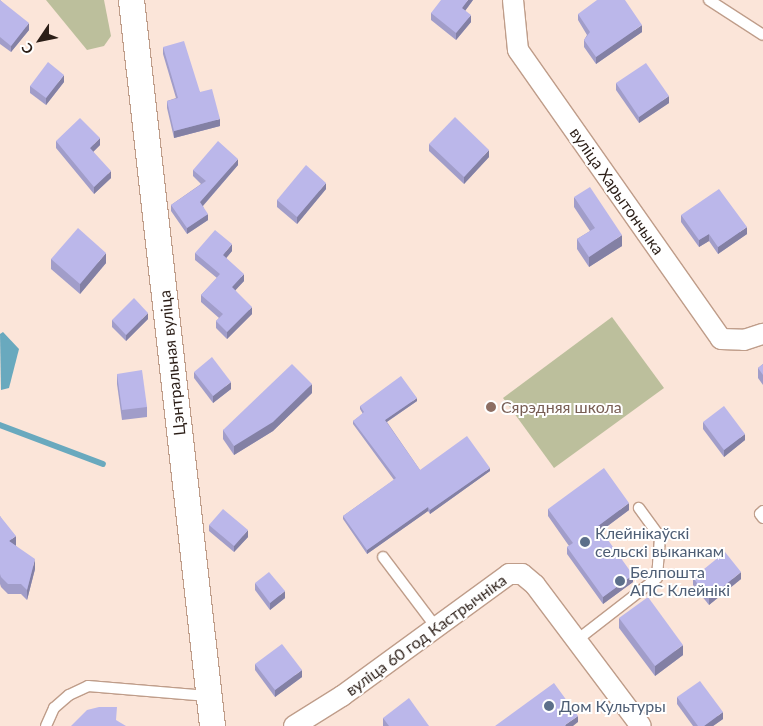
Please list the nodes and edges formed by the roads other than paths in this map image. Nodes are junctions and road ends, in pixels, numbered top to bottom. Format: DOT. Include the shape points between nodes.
graph roads {
  1 [pos="131,0"];
  2 [pos="513,0"];
  3 [pos="709,0"];
  4 [pos="763,35"];
  5 [pos="763,334"];
  6 [pos="639,508"];
  7 [pos="763,512"];
  8 [pos="763,518"];
  9 [pos="383,556"];
  10 [pos="436,627"];
  11 [pos="577,640"];
  12 [pos="209,696"];
  13 [pos="46,726"];
  14 [pos="212,726"];
  15 [pos="294,726"];
  16 [pos="641,726"];
  1 -- 12 [label="street, Цэнтральная вуліца"];
  2 -- 5 [label="street, вуліца Харытончыка" via="518,50 721,339 744,340"];
  3 -- 4 [label="lane"];
  6 -- 11 [label="lane" via="660,537 657,578"];
  7 -- 8 [label="lane" via="760,514"];
  9 -- 10 [label="lane"];
  10 -- 11 [label="street, вуліца 60 год Кастрычніка" via="509,574 522,574 535,585"];
  10 -- 15 [label="street, вуліца 60 год Кастрычніка" via="342,696"];
  11 -- 16 [label="street, вуліца 60 год Кастрычніка"];
  12 -- 13 [label="lane" via="88,686 69,695 54,708"];
  12 -- 14 [label="street, Цэнтральная вуліца"];
}
